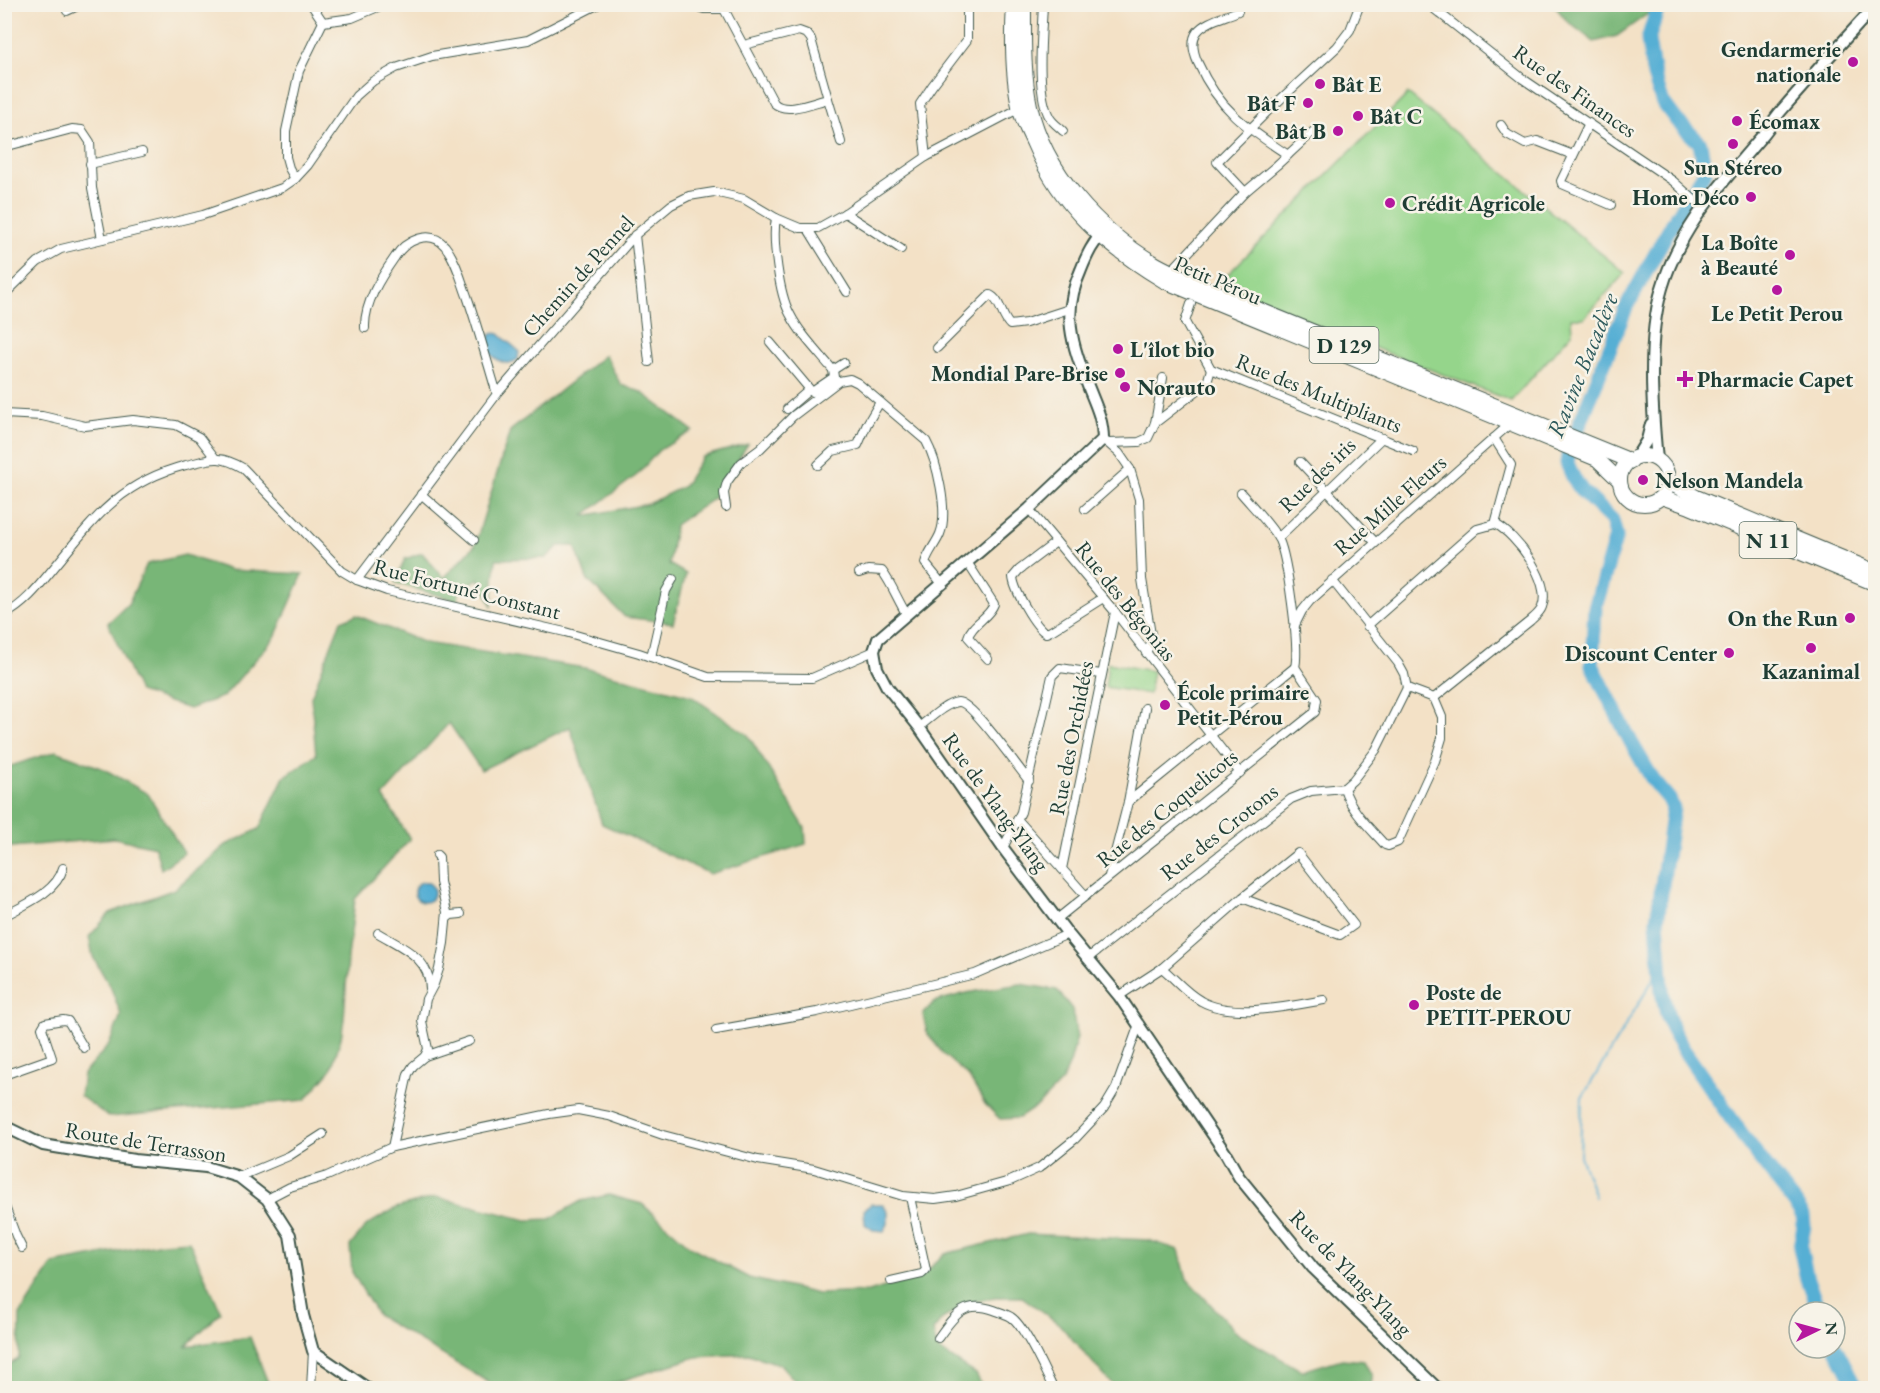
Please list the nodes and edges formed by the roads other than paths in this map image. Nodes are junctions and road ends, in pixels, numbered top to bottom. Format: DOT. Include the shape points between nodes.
graph roads {
  1 [pos="82,4"];
  2 [pos="311,4"];
  3 [pos="385,4"];
  4 [pos="599,4"];
  5 [pos="687,4"];
  6 [pos="967,4"];
  7 [pos="1014,4"];
  8 [pos="1024,4"];
  9 [pos="1043,4"];
  10 [pos="1360,4"];
  11 [pos="1428,4"];
  12 [pos="1875,5"];
  13 [pos="724,7"];
  14 [pos="67,11"];
  15 [pos="1238,11"];
  16 [pos="323,21"];
  17 [pos="744,45"];
  18 [pos="828,99"];
  19 [pos="1025,107"];
  20 [pos="1589,123"];
  21 [pos="1502,125"];
  22 [pos="1317,128"];
  23 [pos="1249,130"];
  24 [pos="1063,131"];
  25 [pos="841,142"];
  26 [pos="4,147"];
  27 [pos="142,152"];
  28 [pos="1288,155"];
  29 [pos="1573,155"];
  30 [pos="926,156"];
  31 [pos="90,164"];
  32 [pos="295,179"];
  33 [pos="1245,192"];
  34 [pos="1699,204"];
  35 [pos="1611,205"];
  36 [pos="845,213"];
  37 [pos="776,218"];
  38 [pos="808,229"];
  39 [pos="1103,232"];
  40 [pos="635,235"];
  41 [pos="102,239"];
  42 [pos="901,249"];
  43 [pos="1167,277"];
  44 [pos="847,292"];
  45 [pos="4,295"];
  46 [pos="1191,304"];
  47 [pos="1070,309"];
  48 [pos="364,328"];
  49 [pos="770,342"];
  50 [pos="937,348"];
  51 [pos="649,362"];
  52 [pos="844,363"];
  53 [pos="1212,369"];
  54 [pos="832,370"];
  55 [pos="1163,378"];
  56 [pos="809,390"];
  57 [pos="497,393"];
  58 [pos="880,402"];
  59 [pos="787,409"];
  60 [pos="1653,412"];
  61 [pos="4,414"];
  62 [pos="1514,420"];
  63 [pos="1155,423"];
  64 [pos="1382,438"];
  65 [pos="1494,438"];
  66 [pos="1106,441"];
  67 [pos="1572,444"];
  68 [pos="1413,451"];
  69 [pos="215,458"];
  70 [pos="1634,459"];
  71 [pos="1657,460"];
  72 [pos="1300,462"];
  73 [pos="818,465"];
  74 [pos="1130,469"];
  75 [pos="1620,481"];
  76 [pos="1668,482"];
  77 [pos="1327,490"];
  78 [pos="1241,493"];
  79 [pos="421,494"];
  80 [pos="1661,497"];
  81 [pos="726,507"];
  82 [pos="1029,509"];
  83 [pos="1085,509"];
  84 [pos="1495,524"];
  85 [pos="1278,538"];
  86 [pos="474,540"];
  87 [pos="1056,542"];
  88 [pos="1375,542"];
  89 [pos="967,562"];
  90 [pos="1875,572"];
  91 [pos="859,573"];
  92 [pos="673,579"];
  93 [pos="357,580"];
  94 [pos="1332,580"];
  95 [pos="1875,584"];
  96 [pos="943,585"];
  97 [pos="1103,598"];
  98 [pos="1116,612"];
  99 [pos="4,615"];
  100 [pos="907,615"];
  101 [pos="1367,626"];
  102 [pos="1294,627"];
  103 [pos="874,651"];
  104 [pos="1146,653"];
  105 [pos="651,657"];
  106 [pos="988,659"];
  107 [pos="1295,667"];
  108 [pos="1101,674"];
  109 [pos="1407,688"];
  110 [pos="1434,698"];
  111 [pos="1145,708"];
  112 [pos="919,727"];
  113 [pos="1210,735"];
  114 [pos="1240,773"];
  115 [pos="1029,782"];
  116 [pos="1344,788"];
  117 [pos="1128,802"];
  118 [pos="1018,820"];
  119 [pos="1003,848"];
  120 [pos="437,855"];
  121 [pos="63,868"];
  122 [pos="1062,869"];
  123 [pos="1109,876"];
  124 [pos="1086,896"];
  125 [pos="1242,898"];
  126 [pos="461,914"];
  127 [pos="4,916"];
  128 [pos="447,918"];
  129 [pos="1057,919"];
  130 [pos="378,933"];
  131 [pos="1068,934"];
  132 [pos="1088,958"];
  133 [pos="1162,968"];
  134 [pos="430,989"];
  135 [pos="1119,996"];
  136 [pos="1324,1000"];
  137 [pos="1138,1024"];
  138 [pos="716,1030"];
  139 [pos="470,1041"];
  140 [pos="84,1048"];
  141 [pos="425,1056"];
  142 [pos="4,1075"];
  143 [pos="4,1126"];
  144 [pos="323,1134"];
  145 [pos="392,1147"];
  146 [pos="239,1177"];
  147 [pos="910,1197"];
  148 [pos="267,1198"];
  149 [pos="4,1204"];
  150 [pos="22,1248"];
  151 [pos="891,1281"];
  152 [pos="938,1338"];
  153 [pos="313,1352"];
  154 [pos="1429,1386"];
  155 [pos="311,1389"];
  156 [pos="367,1389"];
  157 [pos="1053,1389"];
  1 -- 14 [label="street"];
  2 -- 16 [label="street"];
  3 -- 16 [label="street" via="352,18"];
  4 -- 32 [label="street" via="528,40 432,56 384,74 356,96"];
  5 -- 13 [label="street" via="704,9"];
  6 -- 30 [label="street" via="967,40 920,105"];
  7 -- 19 [label="highway, Petit Pérou / D 129" via="1014,56"];
  8 -- 19 [label="highway, Petit Pérou / D 129"];
  9 -- 24 [label="street" via="1043,99 1051,120"];
  10 -- 23 [label="street" via="1350,30 1336,47"];
  11 -- 20 [label="street, Rue des Finances" via="1523,79"];
  12 -- 34 [label="street"];
  13 -- 17 [label="street"];
  15 -- 23 [label="street" via="1198,30 1193,49 1216,98"];
  16 -- 32 [label="street" via="299,70 286,131 286,157"];
  17 -- 18 [label="street" via="778,107"];
  17 -- 18 [label="street" via="799,32 807,34"];
  18 -- 25 [label="street"];
  19 -- 30 [label="street"];
  19 -- 39 [label="highway, Petit Pérou / D 129" via="1058,171"];
  20 -- 29 [label="street"];
  20 -- 34 [label="street, Rue des Finances"];
  21 -- 29 [label="street" via="1507,134 1525,144 1538,141"];
  22 -- 28 [label="street"];
  23 -- 28 [label="street"];
  23 -- 33 [label="street" via="1217,162"];
  26 -- 31 [label="street" via="78,129 90,142"];
  27 -- 31 [label="street"];
  28 -- 33 [label="street"];
  29 -- 35 [label="street" via="1561,183"];
  30 -- 36 [label="street"];
  31 -- 41 [label="street"];
  32 -- 41 [label="street" via="274,191 203,215"];
  33 -- 43 [label="street"];
  34 -- 60 [label="street" via="1662,288 1654,328"];
  36 -- 38 [label="street" via="824,226"];
  36 -- 42 [label="street"];
  37 -- 38 [label="street, Chemin de Pennel"];
  37 -- 40 [label="street, Chemin de Pennel" via="744,199 714,192 689,196 671,205"];
  37 -- 54 [label="street" via="773,233 790,314"];
  38 -- 44 [label="street"];
  39 -- 43 [label="highway, Petit Pérou / D 129" via="1138,252"];
  39 -- 47 [label="street" via="1089,250 1075,282"];
  40 -- 51 [label="street"];
  40 -- 57 [label="street, Chemin de Pennel"];
  41 -- 45 [label="street" via="53,252"];
  43 -- 62 [label="highway, Petit Pérou / D 129"];
  46 -- 53 [label="street, Rue des Multipliants" via="1185,322"];
  47 -- 50 [label="street" via="1010,325 990,295"];
  47 -- 66 [label="street" via="1074,350"];
  48 -- 57 [label="street" via="380,279 398,252 418,239 438,239 453,259 462,282"];
  49 -- 56 [label="street"];
  52 -- 54 [label="street"];
  53 -- 63 [label="street" via="1207,383"];
  53 -- 64 [label="street, Rue des Multipliants"];
  54 -- 56 [label="street" via="834,377 814,392"];
  55 -- 63 [label="street"];
  56 -- 59 [label="street"];
  57 -- 79 [label="street, Chemin de Pennel"];
  58 -- 73 [label="street" via="858,445 833,451"];
  58 -- 81 [label="street" via="850,379 839,381 741,463 727,482"];
  58 -- 96 [label="street" via="926,441 934,458 942,488 942,526 925,563"];
  60 -- 70 [label="street" via="1647,440"];
  60 -- 71 [label="street"];
  61 -- 69 [label="street" via="42,416 86,426 133,420 176,424 199,437"];
  62 -- 65 [label="street, Rue Mille Fleurs"];
  62 -- 67 [label="highway, Petit Pérou / D 129"];
  63 -- 66 [label="street" via="1143,441"];
  64 -- 68 [label="street, Rue des Multipliants"];
  64 -- 77 [label="street, Rue des iris"];
  65 -- 84 [label="street" via="1511,465"];
  65 -- 88 [label="street, Rue Mille Fleurs"];
  66 -- 74 [label="street"];
  66 -- 82 [label="street"];
  67 -- 70 [label="highway, Petit Pérou / D 129"];
  67 -- 75 [label="highway, Petit Pérou / D 129" via="1597,459"];
  69 -- 93 [label="street, Rue Fortuné Constant" via="243,468 330,559"];
  69 -- 99 [label="street" via="174,468 138,483 96,516 33,593"];
  70 -- 71 [label="highway, D 129" via="1647,456"];
  70 -- 75 [label="highway" via="1623,469"];
  71 -- 76 [label="highway"];
  72 -- 77 [label="street"];
  74 -- 83 [label="street"];
  74 -- 104 [label="street" via="1139,499 1142,579 1152,641"];
  75 -- 80 [label="highway, D 129" via="1627,497 1638,503 1651,503"];
  76 -- 80 [label="highway"];
  76 -- 90 [label="highway, N 11"];
  77 -- 85 [label="street, Rue des iris"];
  77 -- 88 [label="street"];
  78 -- 85 [label="street"];
  79 -- 86 [label="street"];
  79 -- 93 [label="street, Chemin de Pennel"];
  80 -- 95 [label="highway, N 11"];
  82 -- 87 [label="street, Rue des Bégonias"];
  82 -- 89 [label="street"];
  84 -- 101 [label="street" via="1477,529"];
  84 -- 110 [label="street" via="1513,539 1540,577 1543,607"];
  85 -- 102 [label="street"];
  87 -- 97 [label="street, Rue des Bégonias"];
  87 -- 97 [label="street" via="1014,577 1016,589 1042,631 1051,632"];
  88 -- 94 [label="street, Rue Mille Fleurs"];
  89 -- 96 [label="street"];
  89 -- 106 [label="street" via="994,604 968,637"];
  91 -- 100 [label="street" via="882,572"];
  92 -- 105 [label="street" via="666,591"];
  93 -- 105 [label="street, Rue Fortuné Constant" via="387,591 565,632"];
  94 -- 101 [label="street"];
  94 -- 102 [label="street, Rue Mille Fleurs" via="1306,605"];
  96 -- 100 [label="street"];
  97 -- 98 [label="street, Rue des Bégonias"];
  98 -- 104 [label="street, Rue des Bégonias"];
  98 -- 108 [label="street, Rue des Orchidées"];
  100 -- 103 [label="street" via="879,639"];
  101 -- 109 [label="street" via="1398,663"];
  102 -- 107 [label="street"];
  103 -- 105 [label="street, Rue Fortuné Constant" via="819,676 804,678 708,677"];
  103 -- 112 [label="street, Rue de Ylang-Ylang" via="881,676"];
  104 -- 113 [label="street, Rue des Bégonias"];
  107 -- 113 [label="street"];
  107 -- 114 [label="street, Rue des Coquelicots" via="1317,700 1317,709"];
  108 -- 115 [label="street" via="1060,668 1052,676"];
  108 -- 122 [label="street, Rue des Orchidées"];
  109 -- 110 [label="street"];
  109 -- 116 [label="street" via="1376,750"];
  110 -- 116 [label="street" via="1442,717 1442,738 1398,842 1385,845 1357,814"];
  111 -- 117 [label="street"];
  112 -- 115 [label="street" via="947,707 963,702"];
  112 -- 119 [label="street, Rue de Ylang-Ylang"];
  113 -- 114 [label="street, Rue des Bégonias"];
  113 -- 117 [label="street"];
  114 -- 123 [label="street, Rue des Coquelicots"];
  115 -- 118 [label="street"];
  116 -- 132 [label="street, Rue des Crotons" via="1311,791 1291,799"];
  117 -- 123 [label="street"];
  118 -- 119 [label="street"];
  118 -- 122 [label="street"];
  119 -- 129 [label="street, Rue de Ylang-Ylang"];
  120 -- 128 [label="street"];
  121 -- 127 [label="street" via="48,889"];
  122 -- 124 [label="street"];
  123 -- 124 [label="street, Rue des Coquelicots"];
  124 -- 129 [label="street, Rue des Coquelicots"];
  125 -- 125 [label="street" via="1340,935 1354,925 1298,853"];
  125 -- 133 [label="street"];
  126 -- 128 [label="street"];
  128 -- 134 [label="street" via="439,969"];
  129 -- 131 [label="street, Rue de Ylang-Ylang"];
  130 -- 134 [label="street" via="417,956"];
  131 -- 132 [label="street, Rue de Ylang-Ylang"];
  131 -- 138 [label="street" via="975,974 817,1012"];
  132 -- 135 [label="street, Rue de Ylang-Ylang"];
  133 -- 135 [label="street"];
  133 -- 136 [label="street" via="1203,1002 1232,1011"];
  134 -- 141 [label="street" via="422,1021 428,1049"];
  135 -- 137 [label="street, Rue de Ylang-Ylang"];
  137 -- 147 [label="street" via="1116,1088 1104,1108 1075,1139 1039,1168 1010,1181 956,1196"];
  137 -- 154 [label="street, Rue de Ylang-Ylang" via="1239,1178 1293,1246"];
  139 -- 141 [label="street"];
  140 -- 142 [label="street" via="68,1021 45,1023 42,1028 52,1058"];
  141 -- 145 [label="street" via="408,1074"];
  143 -- 146 [label="street, Route de Terrasson" via="44,1145 206,1167"];
  144 -- 146 [label="street" via="289,1156"];
  145 -- 147 [label="street" via="578,1110"];
  145 -- 148 [label="street"];
  146 -- 148 [label="street, Route de Terrasson"];
  147 -- 151 [label="street" via="926,1270"];
  148 -- 153 [label="street, Route de Terrasson" via="290,1235"];
  149 -- 150 [label="street"];
  152 -- 157 [label="street" via="954,1317 976,1305 1010,1316 1020,1325"];
  153 -- 155 [label="street"];
  153 -- 156 [label="street"];
}
